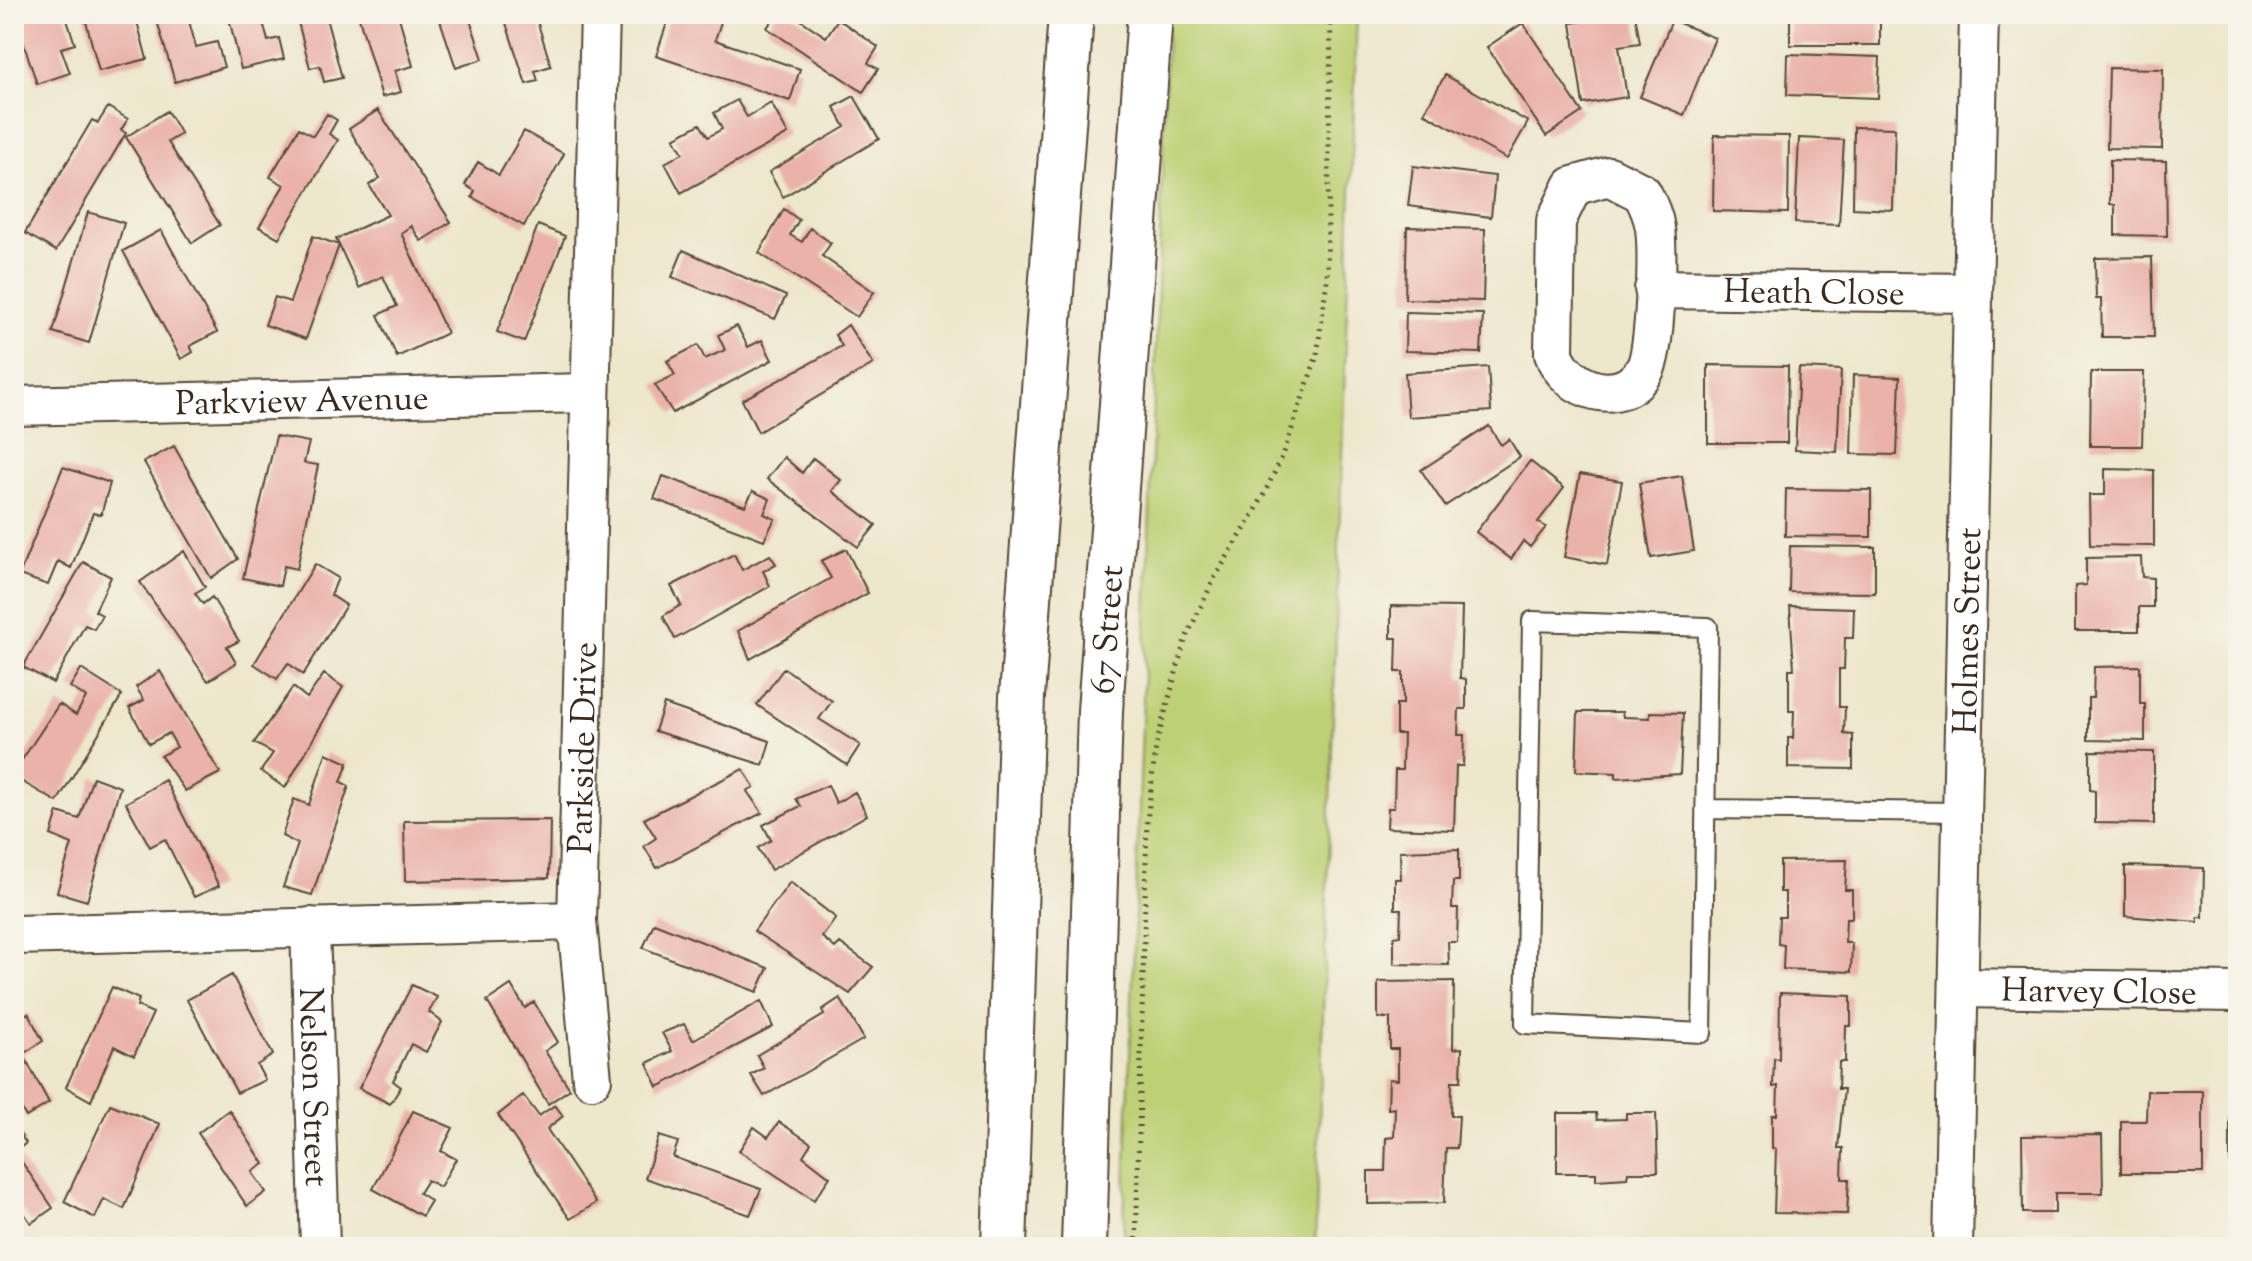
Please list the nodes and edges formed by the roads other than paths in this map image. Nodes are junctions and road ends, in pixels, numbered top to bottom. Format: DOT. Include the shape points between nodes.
graph roads {
  1 [pos="600,14"];
  2 [pos="1071,14"];
  3 [pos="1150,14"];
  4 [pos="1979,14"];
  5 [pos="1654,289"];
  6 [pos="1973,293"];
  7 [pos="588,393"];
  8 [pos="14,406"];
  9 [pos="1706,809"];
  10 [pos="1962,812"];
  11 [pos="577,921"];
  12 [pos="310,927"];
  13 [pos="14,935"];
  14 [pos="1959,988"];
  15 [pos="2238,992"];
  16 [pos="592,1079"];
  17 [pos="320,1247"];
  18 [pos="1004,1247"];
  19 [pos="1084,1247"];
  20 [pos="1953,1247"];
  1 -- 7 [label="street, Parkside Drive"];
  2 -- 18 [label="main road" via="1022,697"];
  3 -- 19 [label="main road, 67 Street" via="1100,711"];
  4 -- 6 [label="street, Holmes Street"];
  5 -- 5 [label="street" via="1655,229 1642,193 1609,176 1573,186 1556,221 1554,354 1570,381 1608,393 1627,386 1645,370 1652,348"];
  5 -- 6 [label="street, Heath Close"];
  6 -- 10 [label="street, Holmes Street"];
  7 -- 8 [label="street, Parkview Avenue"];
  7 -- 11 [label="street, Parkside Drive"];
  9 -- 9 [label="lane" via="1708,627 1532,621 1525,1024 1702,1033"];
  9 -- 10 [label="lane"];
  10 -- 14 [label="street, Holmes Street"];
  11 -- 12 [label="street"];
  11 -- 16 [label="street, Parkside Drive"];
  12 -- 13 [label="street"];
  12 -- 17 [label="street, Nelson Street"];
  14 -- 15 [label="street, Harvey Close"];
  14 -- 20 [label="street, Holmes Street"];
}
